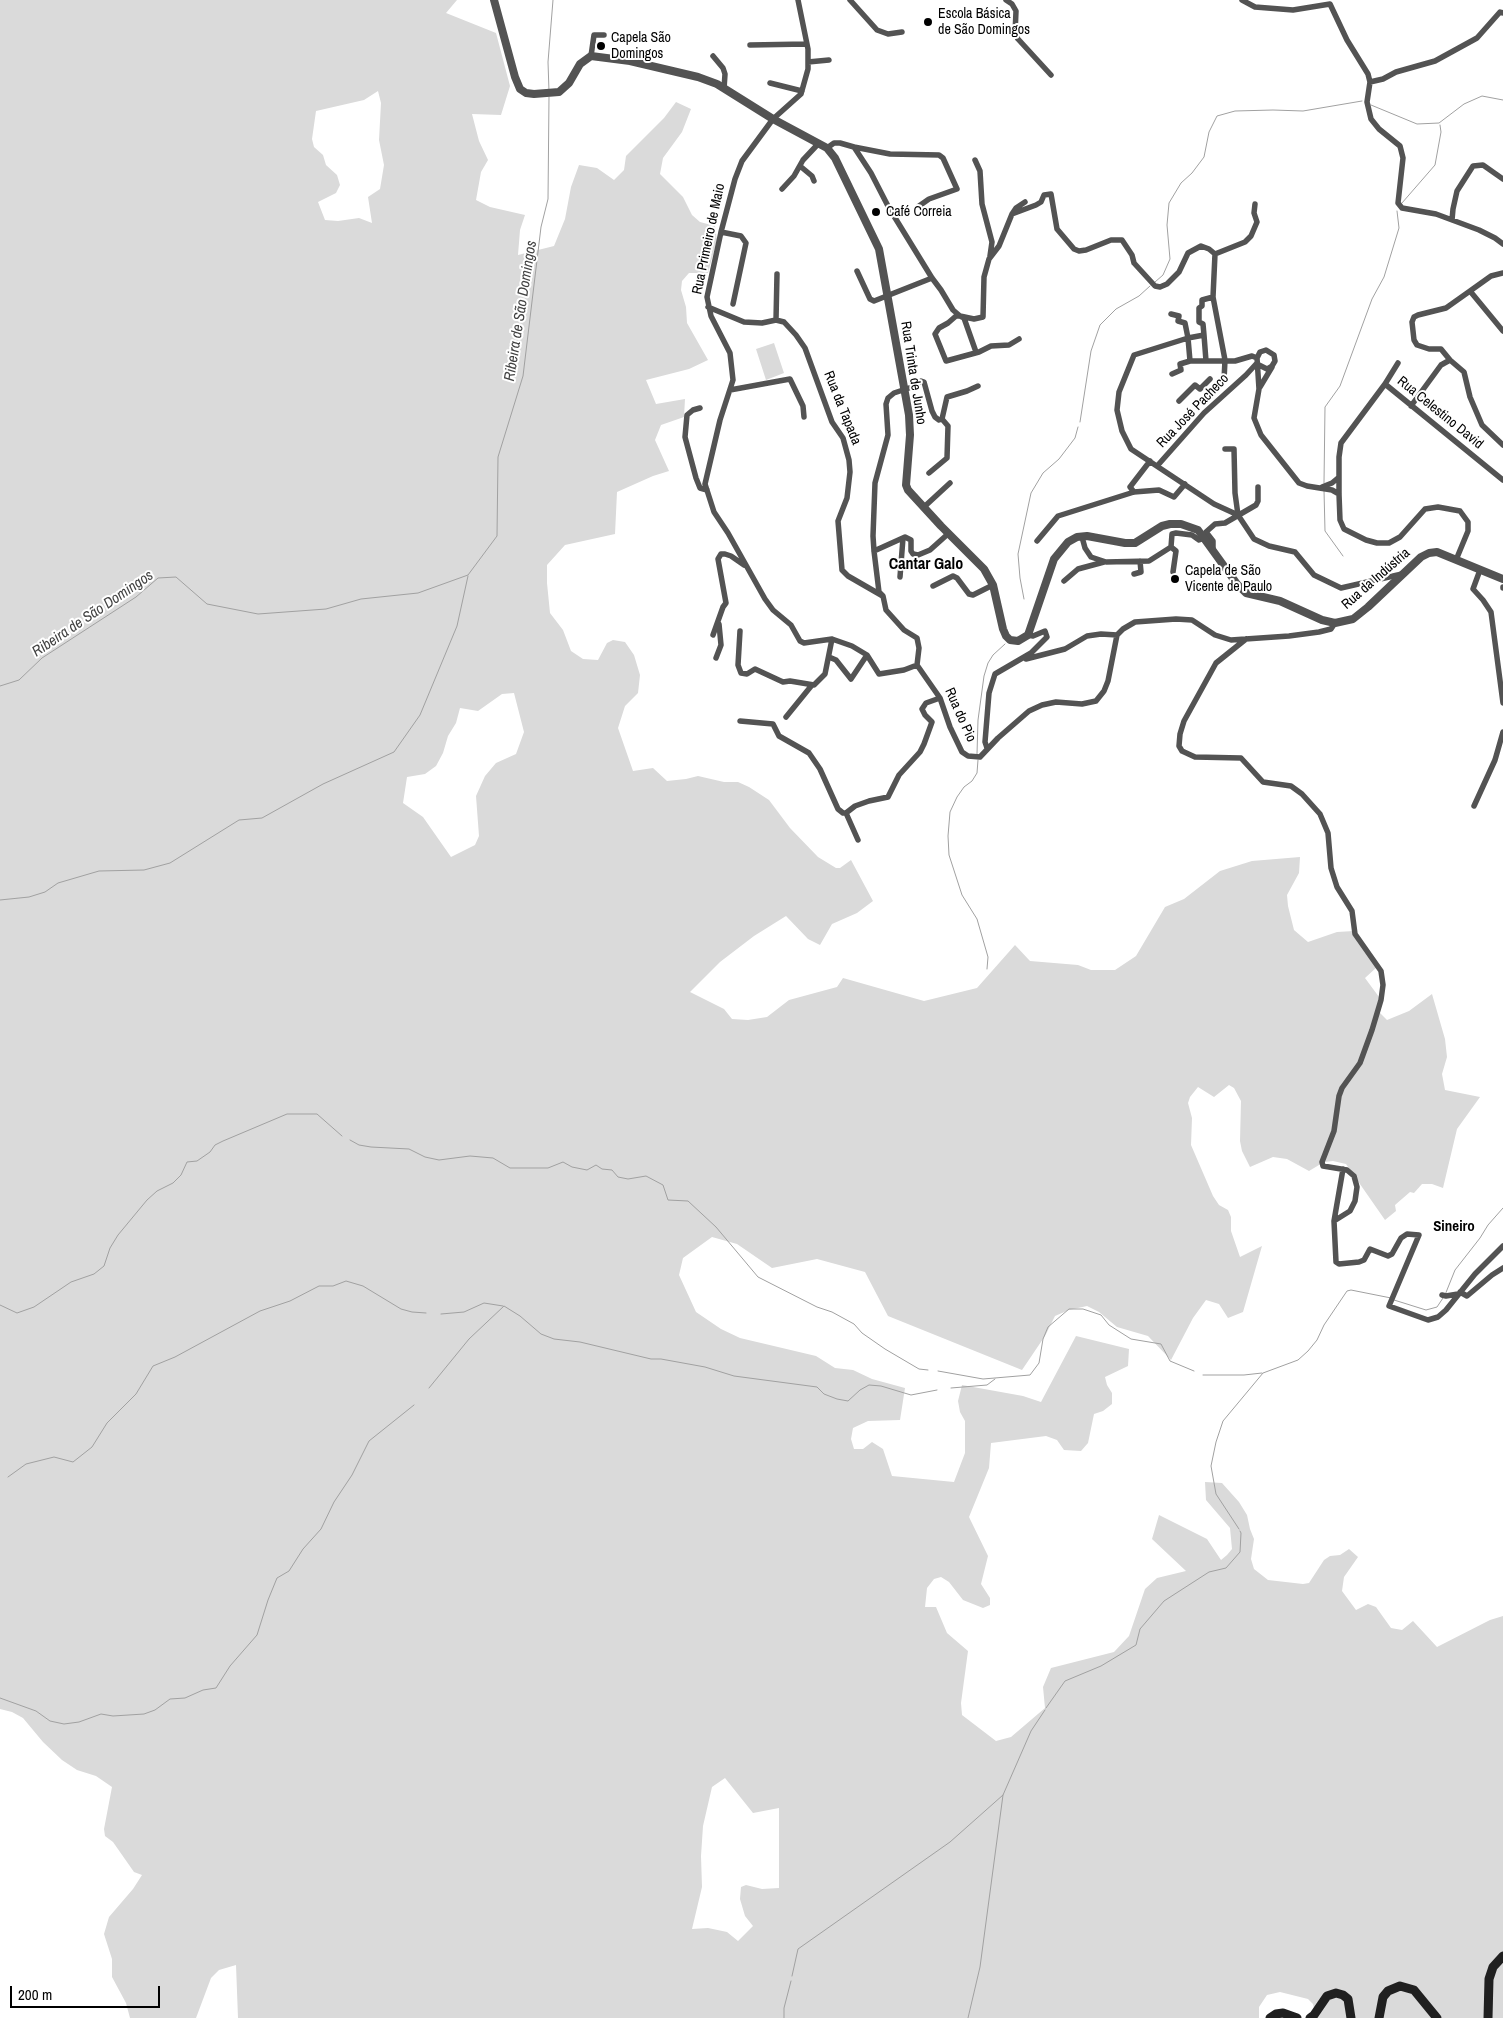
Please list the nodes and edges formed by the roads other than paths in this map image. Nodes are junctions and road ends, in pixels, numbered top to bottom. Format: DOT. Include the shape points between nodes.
graph roads {
  1 [pos="494,0"];
  2 [pos="798,0"];
  3 [pos="850,0"];
  4 [pos="1006,0"];
  5 [pos="1242,0"];
  6 [pos="1329,2"];
  7 [pos="1503,13"];
  8 [pos="902,32"];
  9 [pos="604,35"];
  10 [pos="807,44"];
  11 [pos="750,45"];
  12 [pos="591,56"];
  13 [pos="713,56"];
  14 [pos="829,60"];
  15 [pos="808,62"];
  16 [pos="1050,75"];
  17 [pos="1370,82"];
  18 [pos="770,83"];
  19 [pos="724,89"];
  20 [pos="802,91"];
  21 [pos="773,119"];
  22 [pos="819,143"];
  23 [pos="854,147"];
  24 [pos="827,148"];
  25 [pos="975,160"];
  26 [pos="800,166"];
  27 [pos="1503,179"];
  28 [pos="814,181"];
  29 [pos="782,189"];
  30 [pos="1025,202"];
  31 [pos="1255,204"];
  32 [pos="919,206"];
  33 [pos="1012,214"];
  34 [pos="1452,220"];
  35 [pos="721,232"];
  36 [pos="1503,244"];
  37 [pos="1215,254"];
  38 [pos="990,258"];
  39 [pos="857,271"];
  40 [pos="1503,273"];
  41 [pos="777,274"];
  42 [pos="932,278"];
  43 [pos="1470,292"];
  44 [pos="888,297"];
  45 [pos="1213,297"];
  46 [pos="733,304"];
  47 [pos="708,307"];
  48 [pos="1171,314"];
  49 [pos="960,316"];
  50 [pos="776,320"];
  51 [pos="1503,331"];
  52 [pos="1204,335"];
  53 [pos="1188,338"];
  54 [pos="1019,339"];
  55 [pos="976,352"];
  56 [pos="1225,360"];
  57 [pos="1450,360"];
  58 [pos="1206,361"];
  59 [pos="1190,362"];
  60 [pos="1258,362"];
  61 [pos="1398,363"];
  62 [pos="1272,366"];
  63 [pos="1172,374"];
  64 [pos="1246,375"];
  65 [pos="1210,379"];
  66 [pos="1224,380"];
  67 [pos="1259,380"];
  68 [pos="1385,384"];
  69 [pos="978,386"];
  70 [pos="904,389"];
  71 [pos="1259,389"];
  72 [pos="730,390"];
  73 [pos="1179,402"];
  74 [pos="1412,406"];
  75 [pos="700,408"];
  76 [pos="804,417"];
  77 [pos="942,419"];
  78 [pos="1503,445"];
  79 [pos="1225,449"];
  80 [pos="1150,461"];
  81 [pos="1158,465"];
  82 [pos="929,473"];
  83 [pos="1338,478"];
  84 [pos="1503,480"];
  85 [pos="950,482"];
  86 [pos="1185,484"];
  87 [pos="1258,487"];
  88 [pos="1322,487"];
  89 [pos="707,490"];
  90 [pos="1134,492"];
  91 [pos="1338,494"];
  92 [pos="924,508"];
  93 [pos="1238,515"];
  94 [pos="949,534"];
  95 [pos="1082,536"];
  96 [pos="903,538"];
  97 [pos="1205,538"];
  98 [pos="1037,541"];
  99 [pos="1171,547"];
  100 [pos="1213,549"];
  101 [pos="874,551"];
  102 [pos="1456,560"];
  103 [pos="1106,562"];
  104 [pos="1140,562"];
  105 [pos="745,566"];
  106 [pos="1480,570"];
  107 [pos="1174,572"];
  108 [pos="1134,574"];
  109 [pos="1402,574"];
  110 [pos="900,577"];
  111 [pos="1503,580"];
  112 [pos="1064,581"];
  113 [pos="993,585"];
  114 [pos="933,586"];
  115 [pos="883,596"];
  116 [pos="719,622"];
  117 [pos="1335,623"];
  118 [pos="740,631"];
  119 [pos="713,635"];
  120 [pos="1028,635"];
  121 [pos="1117,635"];
  122 [pos="832,639"];
  123 [pos="1246,639"];
  124 [pos="867,656"];
  125 [pos="829,657"];
  126 [pos="716,658"];
  127 [pos="1020,660"];
  128 [pos="917,665"];
  129 [pos="812,685"];
  130 [pos="940,698"];
  131 [pos="1503,703"];
  132 [pos="786,717"];
  133 [pos="740,721"];
  134 [pos="1503,732"];
  135 [pos="987,748"];
  136 [pos="1474,806"];
  137 [pos="846,814"];
  138 [pos="858,840"];
  139 [pos="1343,1169"];
  140 [pos="1334,1221"];
  141 [pos="1503,1246"];
  142 [pos="1503,1268"];
  143 [pos="1459,1293"];
  144 [pos="1444,1295"];
  145 [pos="1503,1956"];
  146 [pos="1270,2018"];
  147 [pos="1297,2018"];
  148 [pos="1310,2018"];
  149 [pos="1351,2018"];
  150 [pos="1379,2018"];
  151 [pos="1436,2018"];
  152 [pos="1488,2018"];
  1 -- 12 [label="street" via="520,89 534,94 559,92 580,64"];
  2 -- 10 [label="street"];
  3 -- 8 [label="street" via="877,30 888,34"];
  4 -- 16 [label="street" via="1016,11 1015,34"];
  5 -- 6 [label="street" via="1255,7 1293,10"];
  6 -- 17 [label="street"];
  7 -- 17 [label="street" via="1500,12 1477,38 1435,61"];
  9 -- 12 [label="street" via="594,35"];
  10 -- 11 [label="street"];
  10 -- 15 [label="street"];
  12 -- 19 [label="street, Rua Trinta de Junho" via="698,76"];
  13 -- 19 [label="street" via="726,74"];
  14 -- 15 [label="street"];
  15 -- 20 [label="street"];
  17 -- 34 [label="street" via="1367,102 1371,119 1400,146 1403,158 1398,203 1402,208"];
  18 -- 20 [label="street"];
  19 -- 21 [label="street, Rua Trinta de Junho"];
  20 -- 21 [label="street, Rua Primeiro de Maio"];
  21 -- 22 [label="street, Rua Trinta de Junho"];
  21 -- 35 [label="street, Rua Primeiro de Maio" via="742,162"];
  22 -- 24 [label="street, Rua Trinta de Junho"];
  22 -- 26 [label="street"];
  23 -- 24 [label="street" via="834,143"];
  23 -- 32 [label="street" via="890,154 939,155 943,158 957,189"];
  23 -- 42 [label="street"];
  24 -- 44 [label="street, Rua Trinta de Junho" via="874,235"];
  25 -- 38 [label="street" via="980,171 982,204 992,242"];
  26 -- 28 [label="street"];
  26 -- 29 [label="street"];
  27 -- 34 [label="street" via="1483,165 1473,166 1457,191"];
  30 -- 33 [label="street"];
  31 -- 37 [label="street" via="1257,222 1251,236 1245,242"];
  33 -- 37 [label="street" via="1036,205 1049,193 1054,202 1057,229 1068,244 1080,251 1111,240 1122,240 1134,263 1153,284 1160,287 1173,280 1188,253 1201,246"];
  33 -- 38 [label="street" via="999,246"];
  34 -- 36 [label="street"];
  35 -- 46 [label="street" via="741,236 746,243"];
  35 -- 47 [label="street, Rua Primeiro de Maio" via="707,297"];
  37 -- 45 [label="street"];
  38 -- 49 [label="street" via="984,277 983,317"];
  39 -- 44 [label="street" via="870,299"];
  40 -- 43 [label="street" via="1491,276"];
  41 -- 50 [label="street"];
  42 -- 44 [label="street"];
  42 -- 49 [label="street"];
  43 -- 51 [label="street"];
  43 -- 57 [label="street" via="1446,308 1414,317 1412,322 1414,340 1418,345 1441,349"];
  44 -- 70 [label="street, Rua Trinta de Junho"];
  45 -- 52 [label="street" via="1202,300 1199,308 1199,322 1204,324"];
  45 -- 56 [label="street"];
  47 -- 50 [label="street" via="744,322 762,324"];
  47 -- 72 [label="street, Rua Primeiro de Maio" via="730,353 733,380"];
  48 -- 53 [label="street" via="1179,316 1178,321 1185,323"];
  49 -- 55 [label="street" via="964,318"];
  49 -- 55 [label="street" via="939,328 935,334 946,361"];
  50 -- 115 [label="street, Rua da Tapada" via="784,322 805,348 849,460 847,498 838,521 842,570"];
  52 -- 53 [label="street"];
  52 -- 58 [label="street"];
  53 -- 59 [label="street"];
  53 -- 80 [label="street" via="1134,355 1119,392 1116,410 1122,431 1131,449"];
  54 -- 55 [label="street" via="1010,345 997,345"];
  56 -- 58 [label="street, Rua José Pacheco"];
  56 -- 60 [label="street, Rua José Pacheco" via="1252,356"];
  56 -- 66 [label="street"];
  57 -- 74 [label="street" via="1441,365"];
  57 -- 78 [label="street" via="1464,372 1482,425"];
  58 -- 59 [label="street, Rua José Pacheco"];
  59 -- 63 [label="street" via="1180,364 1181,370"];
  60 -- 62 [label="street, Rua José Pacheco" via="1264,368"];
  60 -- 62 [label="street, Rua José Pacheco" via="1263,351 1269,351 1275,358"];
  60 -- 64 [label="street, Rua José Pacheco"];
  60 -- 67 [label="street"];
  61 -- 68 [label="street, Rua Celestino David"];
  62 -- 71 [label="street"];
  64 -- 67 [label="street, Rua José Pacheco" via="1255,375"];
  64 -- 81 [label="street, Rua José Pacheco" via="1204,413"];
  65 -- 73 [label="street, Rua José Pacheco" via="1200,389 1195,385"];
  67 -- 71 [label="street"];
  68 -- 74 [label="street, Rua Celestino David"];
  68 -- 83 [label="street, Rua Celestino David" via="1341,443"];
  69 -- 77 [label="street" via="947,397"];
  70 -- 77 [label="street" via="924,382 935,418"];
  70 -- 92 [label="street, Rua Trinta de Junho" via="910,435 906,485"];
  70 -- 101 [label="street" via="894,393 886,404 889,425 876,483"];
  71 -- 88 [label="street" via="1254,418 1261,435 1299,483"];
  72 -- 76 [label="street" via="790,379 803,406"];
  72 -- 89 [label="street, Rua Primeiro de Maio" via="706,479"];
  74 -- 84 [label="street, Rua Celestino David"];
  75 -- 89 [label="street" via="687,415 685,437 700,488"];
  77 -- 82 [label="street" via="948,426 947,458"];
  79 -- 93 [label="street" via="1234,449"];
  80 -- 81 [label="street"];
  80 -- 90 [label="street" via="1130,488"];
  81 -- 86 [label="street"];
  83 -- 88 [label="street"];
  83 -- 91 [label="street"];
  85 -- 92 [label="street"];
  86 -- 90 [label="street" via="1174,497 1159,490"];
  86 -- 93 [label="street" via="1214,504"];
  87 -- 93 [label="street" via="1256,505"];
  88 -- 91 [label="street"];
  89 -- 105 [label="street, Rua Primeiro de Maio" via="714,512"];
  90 -- 98 [label="street" via="1058,516"];
  91 -- 102 [label="street" via="1344,529 1377,543 1389,543 1400,537 1425,509 1438,507 1460,511 1468,522 1468,531"];
  92 -- 94 [label="street, Rua Trinta de Junho"];
  93 -- 100 [label="street" via="1225,524 1215,524 1206,532 1213,541"];
  93 -- 109 [label="street" via="1254,539 1295,552 1314,574 1341,588"];
  94 -- 96 [label="street" via="930,550 918,554 911,551 911,540"];
  94 -- 113 [label="street, Rua Trinta de Junho" via="984,569"];
  95 -- 97 [label="street, Rua da Indústria" via="1135,543 1162,526 1181,524 1193,528"];
  95 -- 103 [label="street" via="1091,557"];
  95 -- 120 [label="street" via="1068,542 1054,559"];
  96 -- 101 [label="street"];
  96 -- 110 [label="street"];
  97 -- 99 [label="street" via="1198,540 1192,535 1172,534"];
  97 -- 100 [label="street, Rua da Indústria"];
  99 -- 104 [label="street" via="1157,557"];
  99 -- 107 [label="street" via="1176,551"];
  100 -- 117 [label="street, Rua da Indústria" via="1246,594 1280,601"];
  101 -- 115 [label="street"];
  102 -- 106 [label="street, Rua da Indústria"];
  102 -- 109 [label="street, Rua da Indústria" via="1437,552 1430,553"];
  103 -- 104 [label="street"];
  103 -- 112 [label="street" via="1078,569"];
  104 -- 108 [label="street" via="1141,572"];
  105 -- 116 [label="street" via="725,554 718,559 726,603"];
  105 -- 122 [label="street, Rua Primeiro de Maio" via="773,610 791,625 800,641"];
  106 -- 111 [label="street, Rua da Indústria"];
  106 -- 131 [label="street" via="1473,589 1491,612"];
  109 -- 117 [label="street, Rua da Indústria" via="1353,619"];
  113 -- 114 [label="street" via="973,595 953,576"];
  113 -- 120 [label="street, Rua Trinta de Junho" via="1006,636 1018,641"];
  115 -- 128 [label="street" via="886,610 904,630 917,638"];
  116 -- 119 [label="street"];
  116 -- 126 [label="street" via="721,645"];
  117 -- 123 [label="street" via="1331,629 1319,632"];
  118 -- 129 [label="street" via="738,665 741,673 747,674 755,669 783,682"];
  120 -- 127 [label="street" via="1045,631 1047,637"];
  121 -- 123 [label="street" via="1135,622 1186,619 1222,638"];
  121 -- 127 [label="street" via="1087,636 1065,649"];
  121 -- 135 [label="street" via="1108,681 1096,701 1042,705 1029,711"];
  122 -- 124 [label="street"];
  122 -- 125 [label="street"];
  123 -- 139 [label="street" via="1216,663 1184,721 1179,746 1182,751 1196,757 1241,758 1263,782 1291,786 1320,814 1328,833 1331,868 1337,887 1352,911 1354,934 1381,971 1383,985 1360,1063 1339,1096 1334,1131 1322,1164"];
  124 -- 125 [label="street" via="851,679 836,660"];
  124 -- 128 [label="street" via="879,674"];
  125 -- 129 [label="street" via="825,674"];
  127 -- 135 [label="street" via="995,674 991,682 985,735"];
  128 -- 130 [label="street, Rua do Pio"];
  129 -- 132 [label="street"];
  130 -- 135 [label="street, Rua do Pio" via="962,752 974,758 980,757"];
  130 -- 137 [label="street" via="926,703 922,709 932,722 924,744 899,775 888,797 855,806"];
  133 -- 137 [label="street" via="773,724 779,736 809,753 838,809"];
  134 -- 136 [label="street" via="1495,760"];
  137 -- 138 [label="street"];
  139 -- 140 [label="street"];
  139 -- 140 [label="street" via="1354,1176 1357,1187 1355,1201 1350,1211"];
  140 -- 143 [label="street" via="1336,1262 1339,1264 1364,1260 1370,1248 1388,1256 1401,1238 1407,1234 1419,1235 1389,1306 1428,1320 1438,1317"];
  141 -- 143 [label="street"];
  142 -- 143 [label="street" via="1468,1296"];
  143 -- 144 [label="street"];
  145 -- 152 [label="main road" via="1493,1967 1489,1979"];
  146 -- 147 [label="main road" via="1283,2013"];
  148 -- 149 [label="main road" via="1326,1996 1336,1993 1348,1999"];
  150 -- 151 [label="main road" via="1383,1997 1400,1986 1414,1990"];
}
